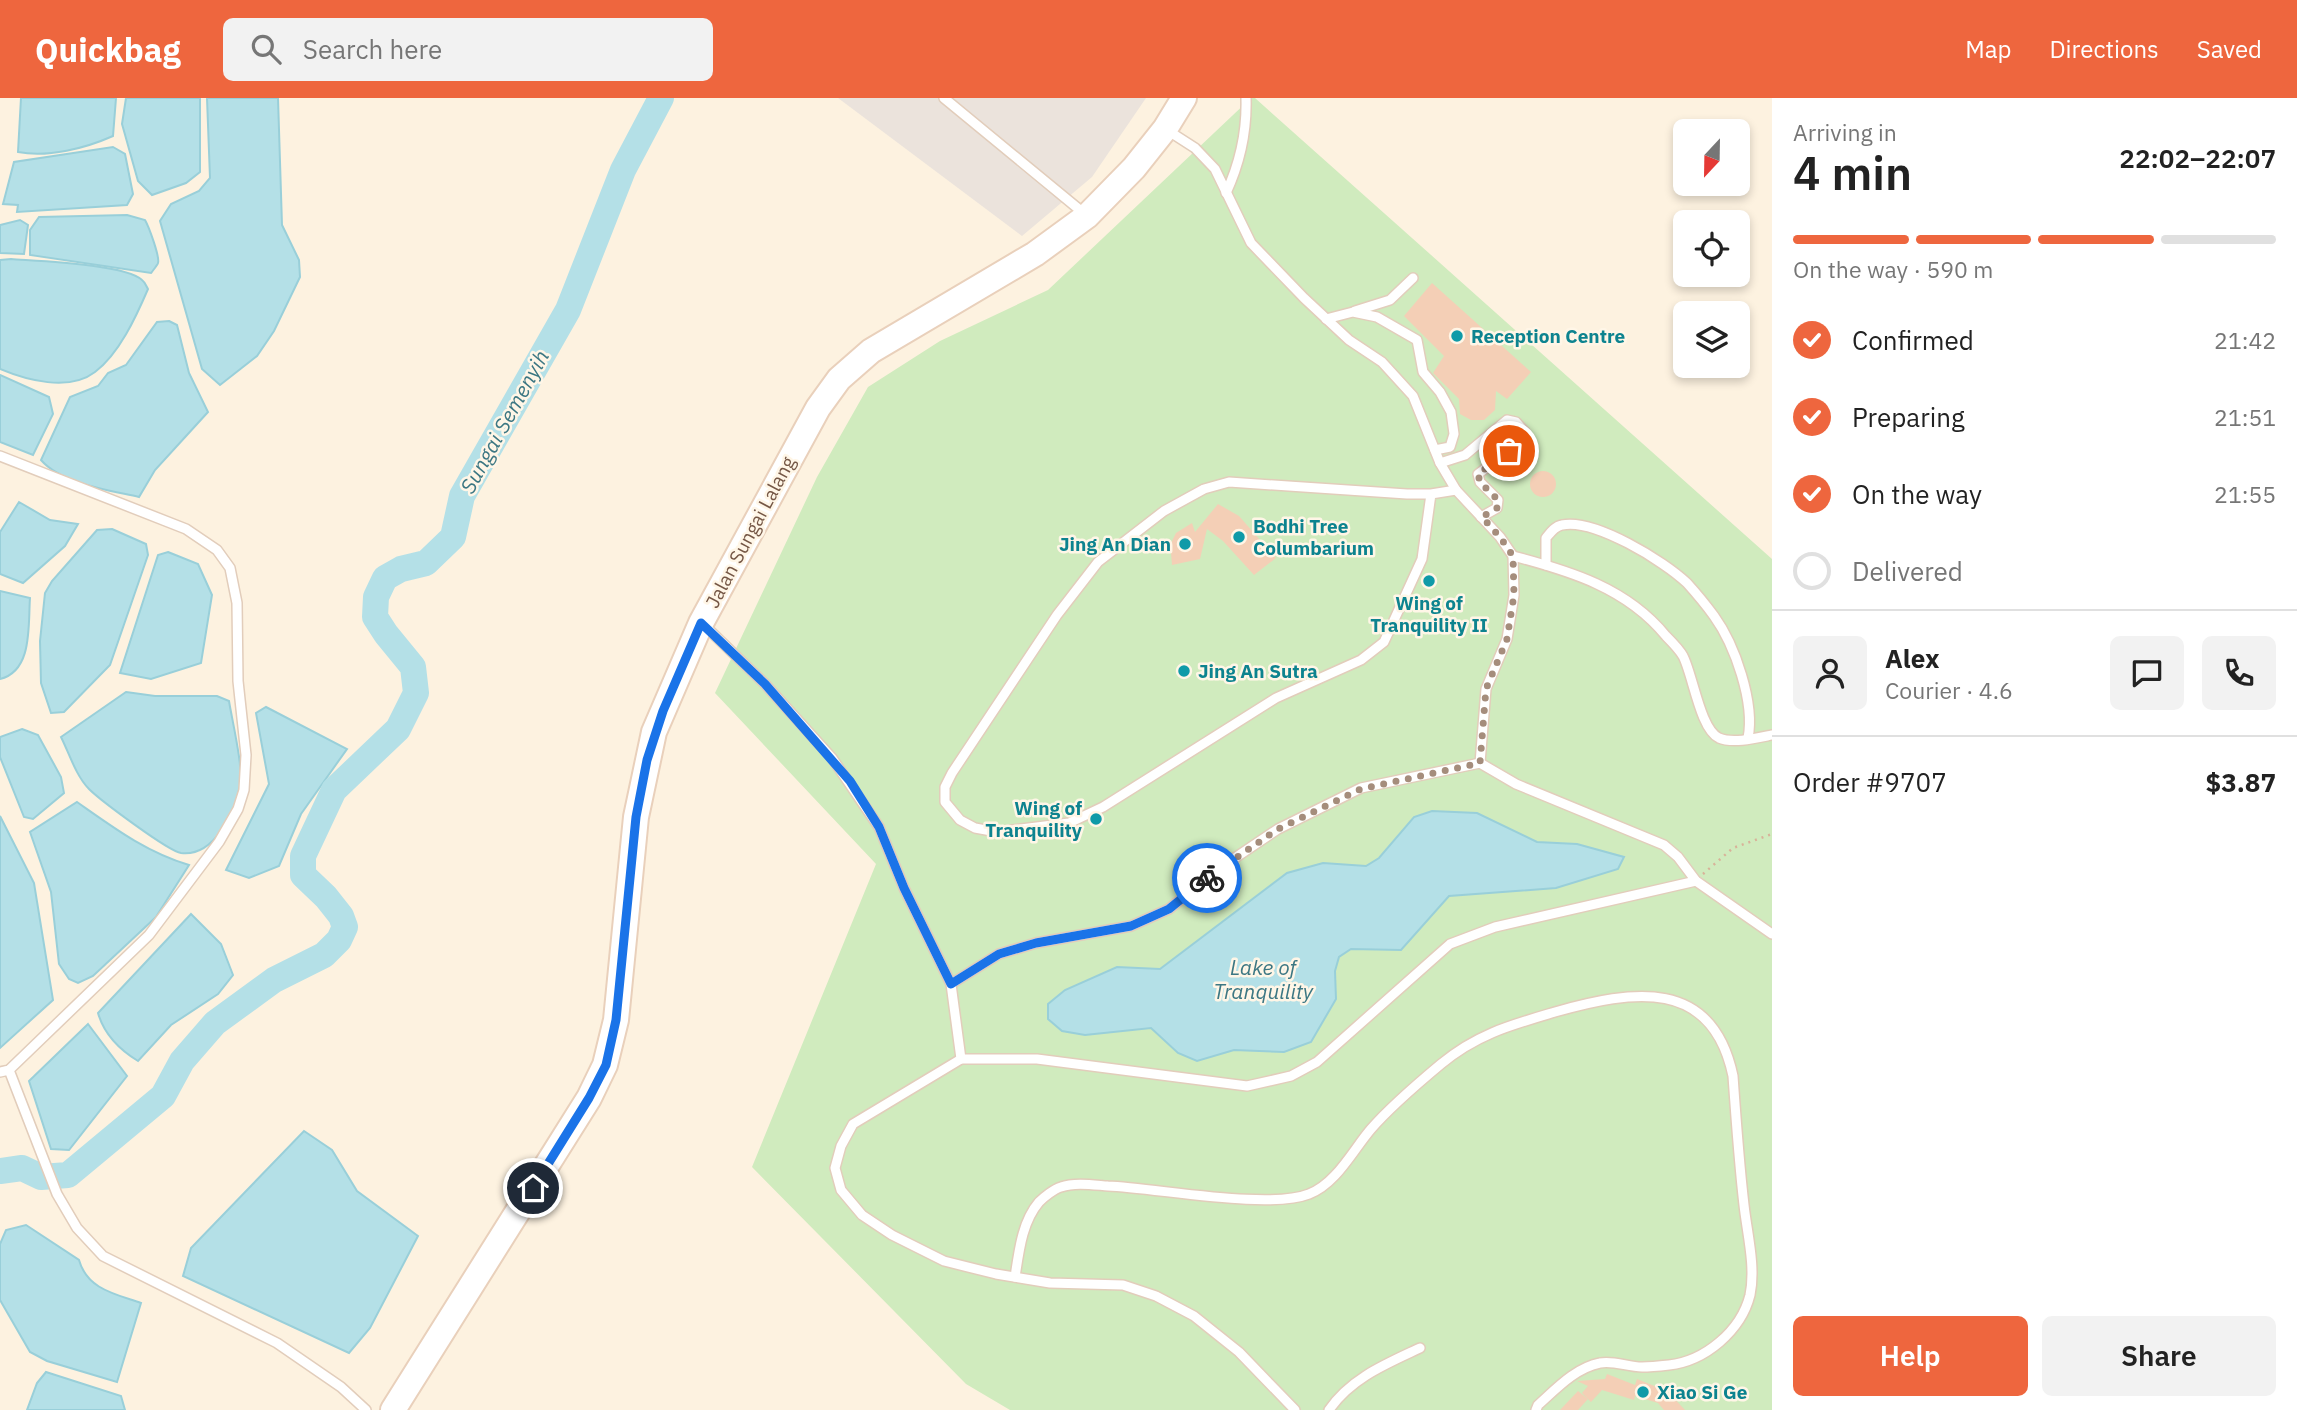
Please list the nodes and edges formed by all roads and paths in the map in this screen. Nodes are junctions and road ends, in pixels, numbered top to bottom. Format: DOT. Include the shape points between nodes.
graph roads {
  1 [pos="944,98"];
  2 [pos="1184,98"];
  3 [pos="1246,98"];
  4 [pos="1165,129"];
  5 [pos="1226,193"];
  6 [pos="1087,216"];
  7 [pos="1413,278"];
  8 [pos="1353,312"];
  9 [pos="1326,318"];
  10 [pos="1435,450"];
  11 [pos="0,456"];
  12 [pos="1440,463"];
  13 [pos="1456,490"];
  14 [pos="1431,494"];
  15 [pos="1482,517"];
  16 [pos="1513,556"];
  17 [pos="1546,565"];
  18 [pos="701,623"];
  19 [pos="1772,736"];
  20 [pos="1748,738"];
  21 [pos="1480,763"];
  22 [pos="1772,834"];
  23 [pos="1696,881"];
  24 [pos="1772,934"];
  25 [pos="951,984"];
  26 [pos="961,1059"];
  27 [pos="5,1071"];
  28 [pos="1015,1277"];
  29 [pos="1420,1348"];
  30 [pos="366,1410"];
  31 [pos="393,1410"];
  32 [pos="1295,1410"];
  33 [pos="1329,1410"];
  34 [pos="1536,1410"];
  1 -- 6 [label="lane"];
  2 -- 4 [label="street, Jalan Sungai Lalang"];
  3 -- 5 [label="lane" via="1245,132"];
  4 -- 5 [label="lane" via="1202,155 1215,169"];
  4 -- 6 [label="street, Jalan Sungai Lalang"];
  5 -- 9 [label="lane" via="1251,243"];
  6 -- 18 [label="street, Jalan Sungai Lalang" via="1035,254 892,336 839,379 793,449"];
  7 -- 8 [label="lane" via="1390,300"];
  8 -- 9 [label="lane"];
  8 -- 10 [label="lane" via="1377,317 1417,340 1423,372 1451,412 1454,434 1450,447"];
  9 -- 10 [label="lane" via="1382,362 1413,396"];
  10 -- 12 [label="lane"];
  11 -- 27 [label="lane" via="175,525 217,550 230,568 237,603 238,681 247,755 238,809 219,842 149,934"];
  12 -- 13 [label="lane"];
  12 -- 15 [label="lane" via="1465,455 1507,420 1517,422 1525,432 1525,439 1478,474 1498,500 1497,508"];
  13 -- 14 [label="lane"];
  13 -- 15 [label="lane"];
  14 -- 14 [label="lane" via="1229,482 1164,511 1098,562 1057,615 952,773 945,787 945,802 960,820 997,832 1069,823 1103,807 1276,698 1361,660 1384,642 1422,559"];
  15 -- 16 [label="lane"];
  16 -- 17 [label="lane"];
  16 -- 21 [label="lane" via="1514,595 1507,639 1486,689"];
  17 -- 20 [label="lane" via="1622,595 1653,620 1682,655 1707,727 1718,738"];
  17 -- 20 [label="lane" via="1546,538 1559,525 1574,524 1627,544 1686,582 1715,618 1732,650 1749,701"];
  18 -- 25 [label="lane" via="765,684 850,781 879,827"];
  18 -- 31 [label="street, Jalan Sungai Lalang" via="647,760 636,817 616,1020 606,1065"];
  19 -- 20 [label="lane"];
  21 -- 23 [label="lane" via="1516,784 1664,845"];
  21 -- 25 [label="lane" via="1361,789 1278,829 1169,909 1131,926 999,954"];
  22 -- 23 [label="path" via="1732,848"];
  23 -- 24 [label="lane"];
  23 -- 26 [label="lane" via="1495,927 1450,944 1317,1062 1291,1076 1247,1086 1037,1059"];
  25 -- 26 [label="lane"];
  26 -- 28 [label="lane" via="853,1124 835,1168 848,1198 892,1235 944,1261"];
  27 -- 30 [label="lane" via="57,1194 77,1228 103,1256 277,1343"];
  28 -- 32 [label="lane" via="1050,1283 1123,1284 1156,1296 1194,1316 1239,1352"];
  28 -- 34 [label="lane" via="1028,1217 1041,1200 1060,1187 1134,1187 1250,1199 1309,1194 1325,1184 1402,1098 1484,1034 1594,1001 1657,996 1686,1005 1715,1028 1727,1050 1733,1076 1750,1255 1750,1293 1744,1314 1720,1340 1693,1358 1641,1367 1601,1362 1566,1380"];
  29 -- 33 [label="lane" via="1373,1370"];
}
